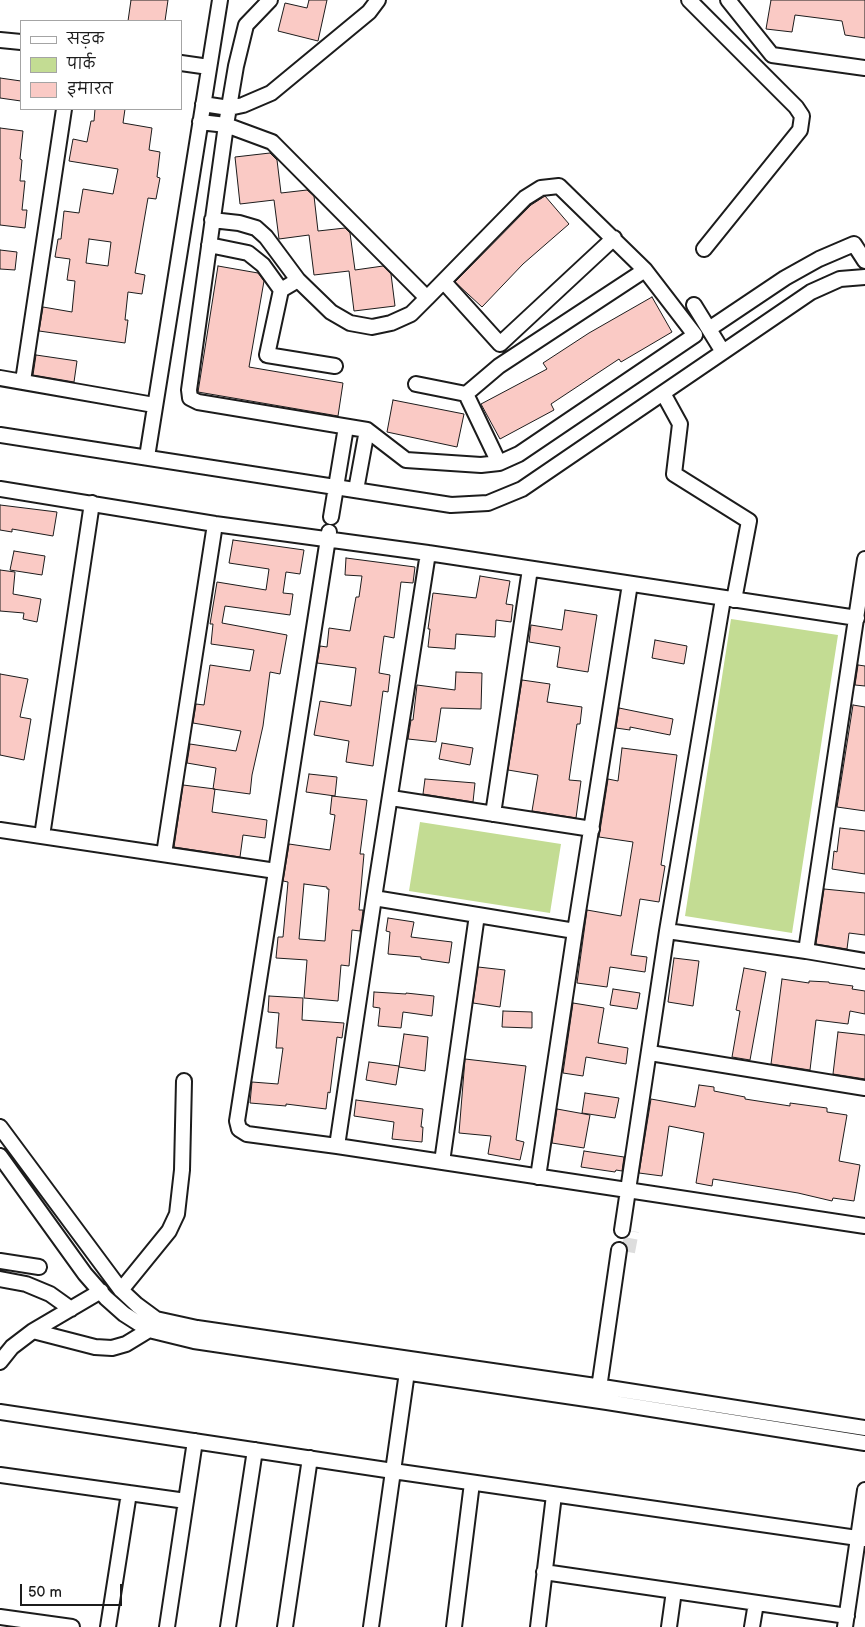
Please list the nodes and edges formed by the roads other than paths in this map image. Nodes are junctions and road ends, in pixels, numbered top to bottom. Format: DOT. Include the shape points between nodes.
graph roads {
  1 [pos="220,0"];
  2 [pos="270,0"];
  3 [pos="378,0"];
  4 [pos="689,0"];
  5 [pos="728,0"];
  6 [pos="258,6"];
  7 [pos="0,40"];
  8 [pos="20,42"];
  9 [pos="182,63"];
  10 [pos="209,67"];
  11 [pos="865,68"];
  12 [pos="203,104"];
  13 [pos="228,108"];
  14 [pos="64,110"];
  15 [pos="200,122"];
  16 [pos="226,125"];
  17 [pos="212,220"];
  18 [pos="614,238"];
  19 [pos="209,245"];
  20 [pos="704,249"];
  21 [pos="865,261"];
  22 [pos="646,270"];
  23 [pos="865,277"];
  24 [pos="298,280"];
  25 [pos="444,282"];
  26 [pos="281,290"];
  27 [pos="427,298"];
  28 [pos="694,305"];
  29 [pos="709,329"];
  30 [pos="723,352"];
  31 [pos="335,366"];
  32 [pos="0,378"];
  33 [pos="23,382"];
  34 [pos="416,384"];
  35 [pos="663,393"];
  36 [pos="466,394"];
  37 [pos="154,404"];
  38 [pos="346,427"];
  39 [pos="367,430"];
  40 [pos="0,435"];
  41 [pos="147,456"];
  42 [pos="499,463"];
  43 [pos="336,486"];
  44 [pos="0,489"];
  45 [pos="356,490"];
  46 [pos="92,503"];
  47 [pos="331,517"];
  48 [pos="215,524"];
  49 [pos="328,536"];
  50 [pos="428,554"];
  51 [pos="865,559"];
  52 [pos="530,569"];
  53 [pos="630,584"];
  54 [pos="728,599"];
  55 [pos="857,618"];
  56 [pos="391,798"];
  57 [pos="493,814"];
  58 [pos="592,829"];
  59 [pos="0,830"];
  60 [pos="42,836"];
  61 [pos="164,854"];
  62 [pos="276,871"];
  63 [pos="374,898"];
  64 [pos="477,915"];
  65 [pos="575,931"];
  66 [pos="667,931"];
  67 [pos="806,951"];
  68 [pos="865,961"];
  69 [pos="650,1053"];
  70 [pos="184,1081"];
  71 [pos="865,1088"];
  72 [pos="0,1128"];
  73 [pos="337,1146"];
  74 [pos="0,1156"];
  75 [pos="442,1162"];
  76 [pos="538,1177"];
  77 [pos="634,1190"];
  78 [pos="865,1226"];
  79 [pos="627,1231"];
  80 [pos="624,1251"];
  81 [pos="0,1261"];
  82 [pos="39,1267"];
  83 [pos="0,1279"];
  84 [pos="121,1290"];
  85 [pos="101,1291"];
  86 [pos="71,1309"];
  87 [pos="152,1325"];
  88 [pos="34,1331"];
  89 [pos="0,1362"];
  90 [pos="408,1367"];
  91 [pos="603,1394"];
  92 [pos="0,1412"];
  93 [pos="865,1428"];
  94 [pos="195,1441"];
  95 [pos="865,1443"];
  96 [pos="254,1450"];
  97 [pos="310,1458"];
  98 [pos="393,1471"];
  99 [pos="0,1474"];
  100 [pos="472,1483"];
  101 [pos="865,1490"];
  102 [pos="129,1492"];
  103 [pos="554,1494"];
  104 [pos="186,1501"];
  105 [pos="862,1539"];
  106 [pos="544,1572"];
  107 [pos="674,1591"];
  108 [pos="756,1603"];
  109 [pos="0,1617"];
  110 [pos="846,1622"];
  111 [pos="72,1627"];
  112 [pos="108,1627"];
  113 [pos="167,1627"];
  114 [pos="228,1627"];
  115 [pos="285,1627"];
  116 [pos="371,1627"];
  117 [pos="454,1627"];
  118 [pos="538,1627"];
  119 [pos="670,1627"];
  120 [pos="752,1627"];
  1 -- 10 [label="street"];
  2 -- 6 [label="street"];
  3 -- 13 [label="street" via="369,12 271,93"];
  4 -- 20 [label="street" via="802,116 800,130"];
  5 -- 11 [label="street" via="772,55"];
  6 -- 13 [label="street" via="246,25"];
  7 -- 8 [label="street"];
  9 -- 10 [label="street"];
  10 -- 12 [label="street"];
  12 -- 13 [label="street"];
  12 -- 15 [label="street"];
  13 -- 16 [label="street"];
  14 -- 33 [label="street"];
  15 -- 16 [label="street"];
  15 -- 37 [label="street"];
  16 -- 17 [label="street"];
  16 -- 27 [label="street" via="272,142"];
  17 -- 19 [label="street"];
  17 -- 24 [label="street" via="256,228"];
  18 -- 22 [label="street"];
  18 -- 25 [label="street" via="559,186 541,188 525,198"];
  18 -- 25 [label="street" via="500,344"];
  19 -- 26 [label="street" via="248,253 263,265"];
  19 -- 38 [label="street" via="190,398"];
  21 -- 29 [label="street" via="854,244 819,259"];
  22 -- 36 [label="street" via="500,366"];
  22 -- 42 [label="street" via="695,335 519,454"];
  23 -- 30 [label="street" via="840,279 811,292"];
  24 -- 26 [label="street"];
  24 -- 27 [label="street" via="331,312 350,323 372,327 411,314"];
  25 -- 27 [label="street"];
  26 -- 31 [label="street" via="267,355"];
  28 -- 29 [label="street"];
  29 -- 30 [label="street"];
  30 -- 35 [label="street"];
  32 -- 33 [label="street"];
  33 -- 37 [label="street"];
  34 -- 36 [label="street"];
  35 -- 45 [label="street" via="522,489 488,503 451,505"];
  35 -- 54 [label="street" via="680,424 674,474 749,521"];
  36 -- 42 [label="street"];
  37 -- 41 [label="street"];
  38 -- 39 [label="street"];
  38 -- 43 [label="street"];
  39 -- 42 [label="street" via="406,460 481,465"];
  39 -- 45 [label="street"];
  40 -- 41 [label="street"];
  41 -- 43 [label="street"];
  43 -- 45 [label="street"];
  43 -- 47 [label="street"];
  44 -- 46 [label="street"];
  46 -- 48 [label="street"];
  46 -- 60 [label="street"];
  48 -- 49 [label="street"];
  48 -- 61 [label="street"];
  49 -- 50 [label="street"];
  49 -- 62 [label="street"];
  50 -- 52 [label="street"];
  50 -- 56 [label="street"];
  51 -- 55 [label="street"];
  52 -- 53 [label="street"];
  52 -- 57 [label="street"];
  53 -- 54 [label="street"];
  53 -- 58 [label="street"];
  54 -- 55 [label="street"];
  54 -- 66 [label="street"];
  55 -- 67 [label="street"];
  56 -- 57 [label="street"];
  56 -- 63 [label="street"];
  57 -- 58 [label="street"];
  58 -- 65 [label="street"];
  59 -- 60 [label="street"];
  60 -- 61 [label="street"];
  61 -- 62 [label="street"];
  62 -- 73 [label="street" via="237,1121 247,1134"];
  63 -- 64 [label="street"];
  63 -- 73 [label="street"];
  64 -- 65 [label="street"];
  64 -- 75 [label="street"];
  65 -- 76 [label="street"];
  66 -- 67 [label="street"];
  66 -- 69 [label="street"];
  67 -- 68 [label="street"];
  69 -- 71 [label="street"];
  69 -- 77 [label="street"];
  70 -- 84 [label="street" via="182,1170 177,1214 169,1231"];
  72 -- 84 [label="street"];
  73 -- 75 [label="street"];
  74 -- 85 [label="street" via="85,1274"];
  75 -- 76 [label="street"];
  76 -- 77 [label="street"];
  77 -- 78 [label="street"];
  77 -- 79 [label="street"];
  80 -- 91 [label="street"];
  81 -- 82 [label="street"];
  83 -- 86 [label="street" via="26,1284 50,1294"];
  84 -- 87 [label="street"];
  85 -- 86 [label="street"];
  85 -- 87 [label="street" via="124,1314"];
  86 -- 88 [label="street"];
  87 -- 88 [label="street" via="126,1344 112,1348"];
  87 -- 90 [label="street" via="194,1342"];
  88 -- 89 [label="street" via="12,1347"];
  90 -- 91 [label="street"];
  90 -- 98 [label="street"];
  91 -- 93 [label="street"];
  91 -- 95 [label="street"];
  92 -- 94 [label="street"];
  94 -- 96 [label="street"];
  94 -- 104 [label="street"];
  96 -- 97 [label="street"];
  96 -- 114 [label="street"];
  97 -- 98 [label="street"];
  97 -- 115 [label="street"];
  98 -- 100 [label="street"];
  98 -- 116 [label="street"];
  99 -- 102 [label="street"];
  100 -- 103 [label="street"];
  100 -- 117 [label="street"];
  101 -- 105 [label="street"];
  102 -- 104 [label="street"];
  102 -- 112 [label="street"];
  103 -- 105 [label="street"];
  103 -- 106 [label="street"];
  104 -- 113 [label="street"];
  105 -- 110 [label="street"];
  106 -- 107 [label="street"];
  106 -- 118 [label="street"];
  107 -- 108 [label="street"];
  107 -- 119 [label="street"];
  108 -- 110 [label="street"];
  108 -- 120 [label="street"];
  109 -- 111 [label="street"];
}
